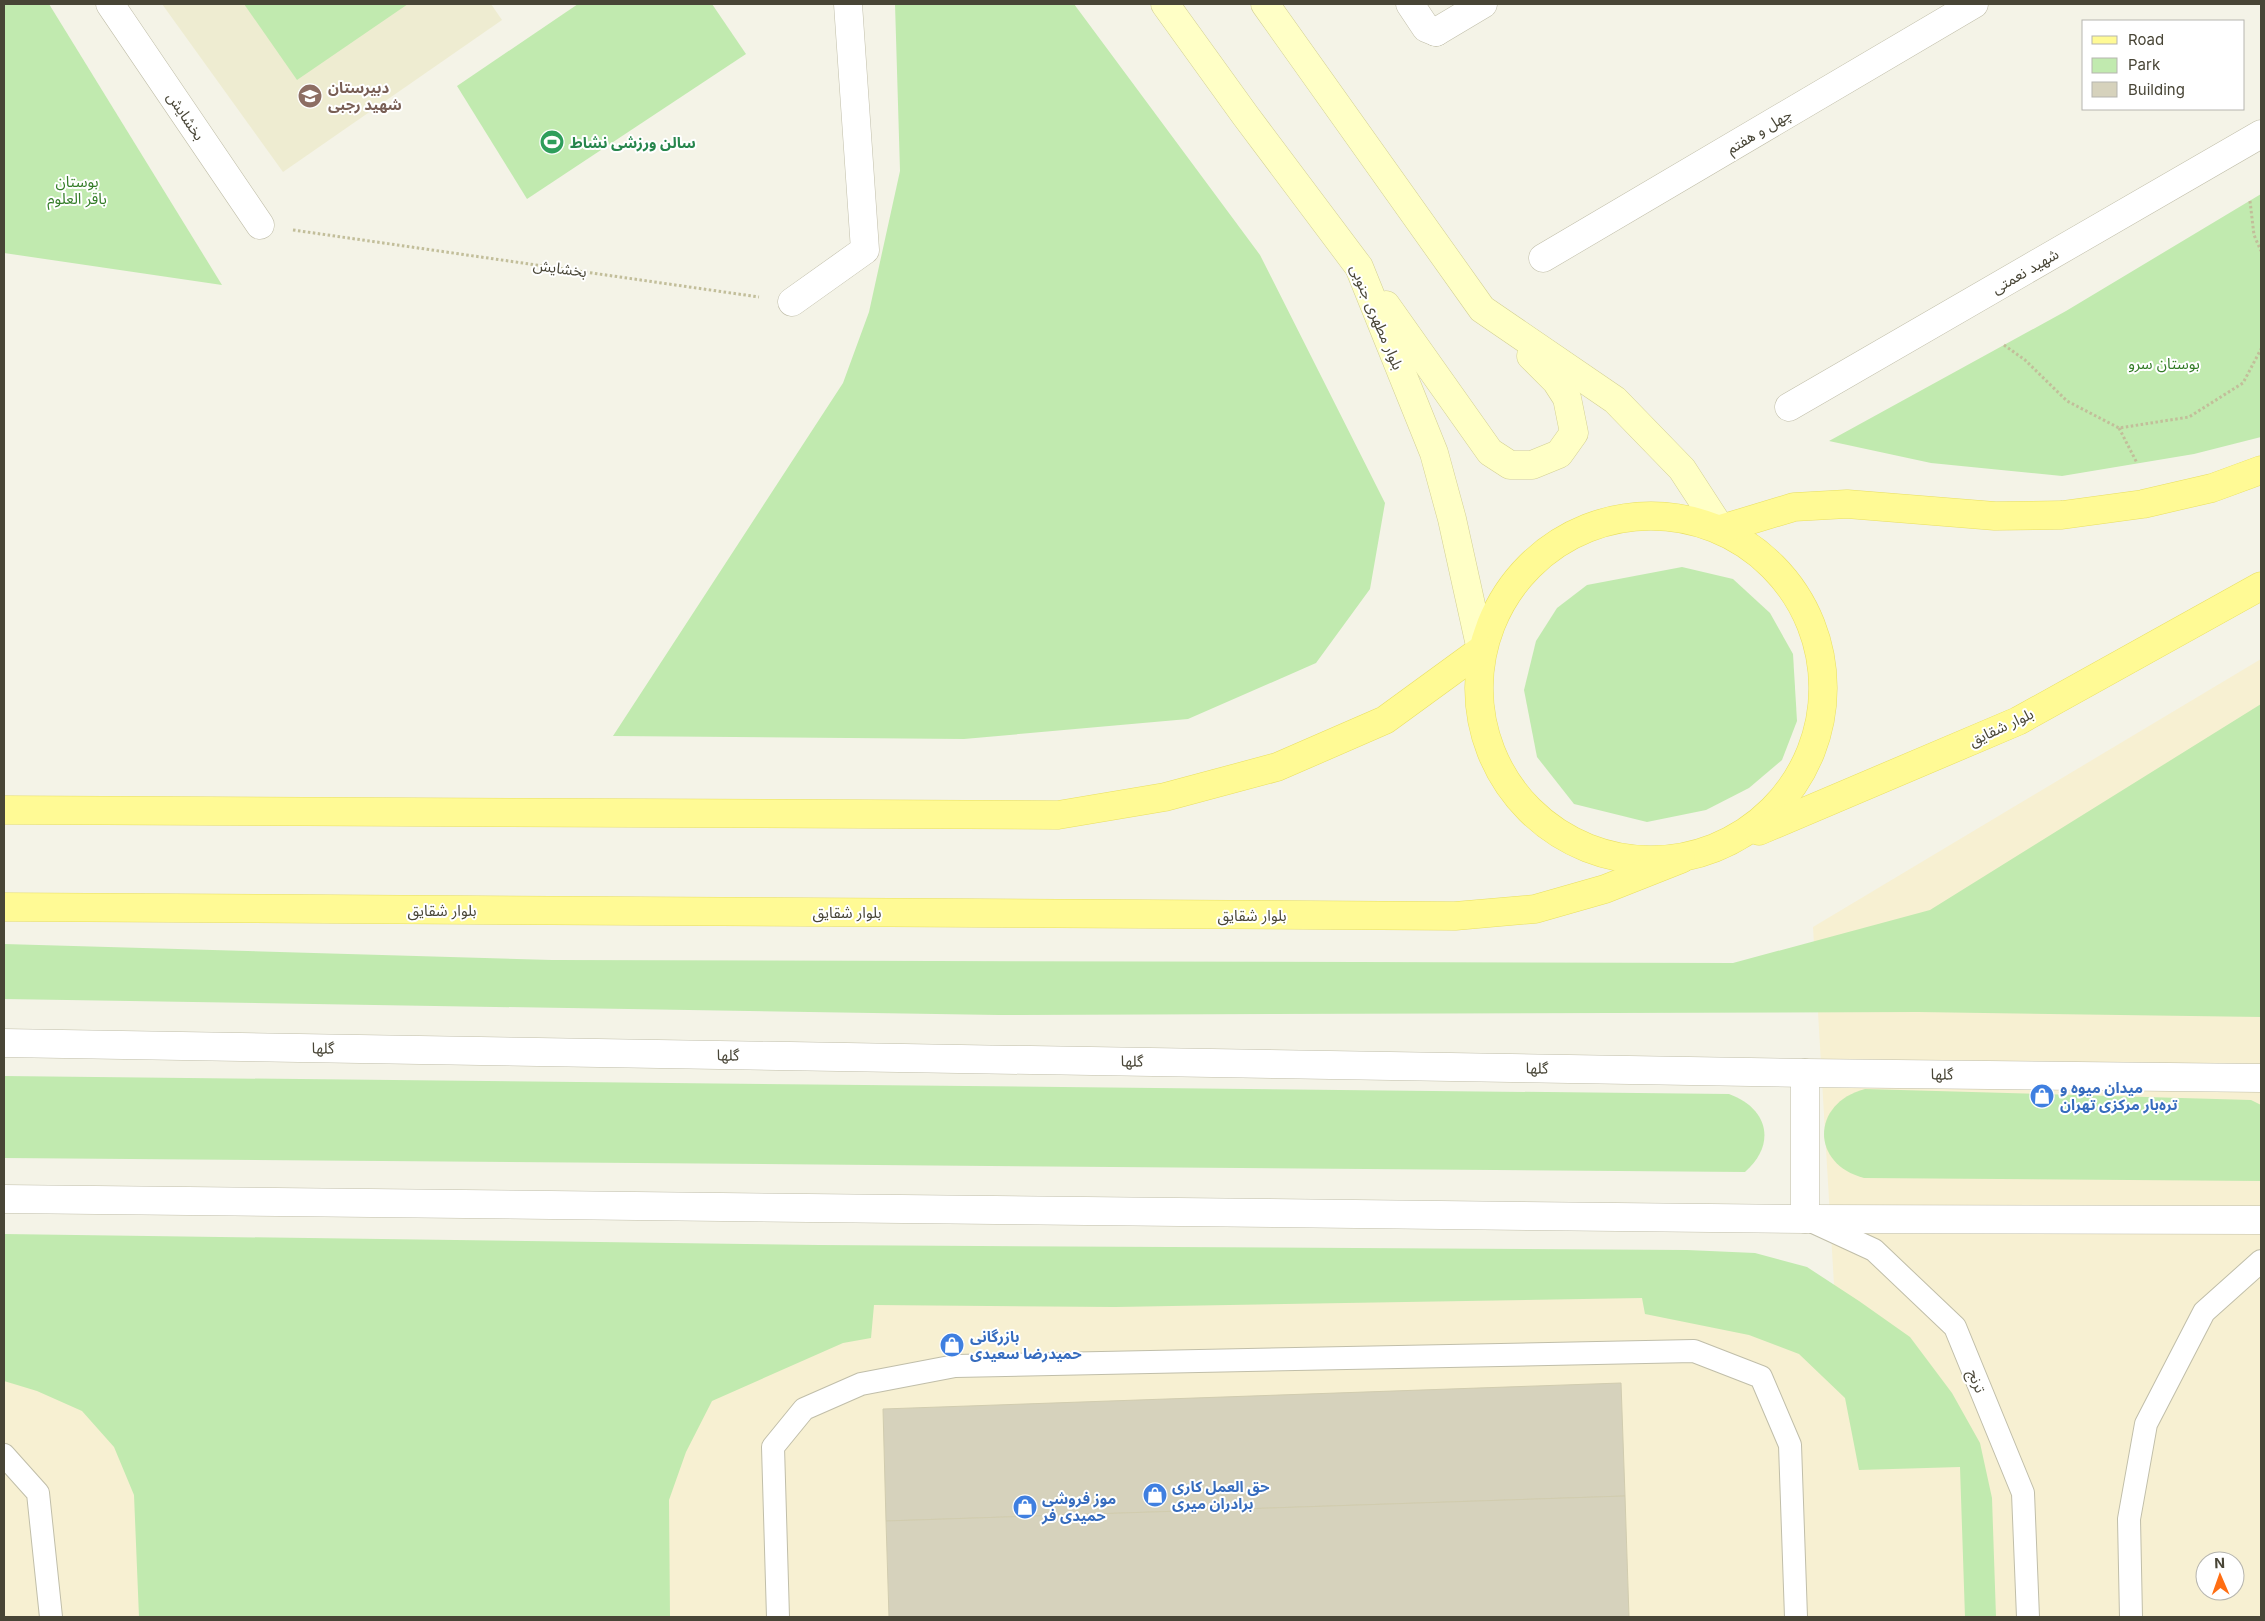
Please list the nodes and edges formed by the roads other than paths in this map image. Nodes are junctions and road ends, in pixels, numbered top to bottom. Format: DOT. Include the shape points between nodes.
graph roads {
  1 [pos="110,4"];
  2 [pos="848,4"];
  3 [pos="1165,4"];
  4 [pos="1264,4"];
  5 [pos="1410,4"];
  6 [pos="1483,4"];
  7 [pos="1974,4"];
  8 [pos="2261,134"];
  9 [pos="260,225"];
  10 [pos="1543,258"];
  11 [pos="1359,267"];
  12 [pos="792,302"];
  13 [pos="1482,309"];
  14 [pos="1789,407"];
  15 [pos="2261,470"];
  16 [pos="1722,529"];
  17 [pos="2261,586"];
  18 [pos="1481,650"];
  19 [pos="4,810"];
  20 [pos="1728,844"];
  21 [pos="1681,859"];
  22 [pos="4,907"];
  23 [pos="4,1042"];
  24 [pos="1805,1073"];
  25 [pos="2261,1078"];
  26 [pos="4,1199"];
  27 [pos="1805,1219"];
  28 [pos="2261,1220"];
  29 [pos="2261,1261"];
  30 [pos="4,1455"];
  31 [pos="51,1617"];
  32 [pos="778,1617"];
  33 [pos="1796,1617"];
  34 [pos="2028,1617"];
  35 [pos="2131,1617"];
  1 -- 9 [label="street, بخشایش"];
  2 -- 12 [label="street" via="865,250"];
  3 -- 11 [label="main road, بلوار مطهری جنوبی"];
  4 -- 13 [label="main road"];
  5 -- 6 [label="street" via="1426,28 1436,32"];
  7 -- 10 [label="street, چهل و هفتم"];
  8 -- 14 [label="street, شهید نعمتی"];
  11 -- 13 [label="main road" via="1490,452 1510,465 1532,465 1559,454 1574,433 1566,398 1556,381"];
  11 -- 18 [label="main road, بلوار مطهری جنوبی" via="1434,454"];
  13 -- 16 [label="main road" via="1615,400 1682,469"];
  15 -- 16 [label="main road" via="2212,488 2143,504 2062,515 1995,516 1838,505 1794,507"];
  16 -- 18 [label="main road" via="1672,516 1621,517 1573,533 1531,562 1500,602"];
  16 -- 20 [label="main road" via="1769,560 1803,604 1822,656 1824,712 1807,766 1774,811"];
  17 -- 20 [label="main road, بلوار شقایق" via="2018,722"];
  18 -- 19 [label="main road" via="1385,720 1277,767 1165,797 1058,815"];
  18 -- 21 [label="main road" via="1478,706 1493,761 1525,807 1571,841 1625,859"];
  20 -- 21 [label="main road"];
  21 -- 22 [label="main road, بلوار شقایق" via="1605,889 1535,909 1455,916"];
  23 -- 24 [label="street, گلها"];
  24 -- 25 [label="street, گلها"];
  24 -- 27 [label="street"];
  26 -- 27 [label="street"];
  27 -- 28 [label="street"];
  27 -- 34 [label="lane, ترنج" via="1874,1250 1955,1327 2024,1494"];
  29 -- 35 [label="lane" via="2204,1312 2146,1424 2129,1520"];
  30 -- 31 [label="lane" via="38,1493"];
  32 -- 33 [label="lane" via="773,1447 804,1409 861,1384 955,1366 1694,1350 1761,1377 1790,1445"];
}
